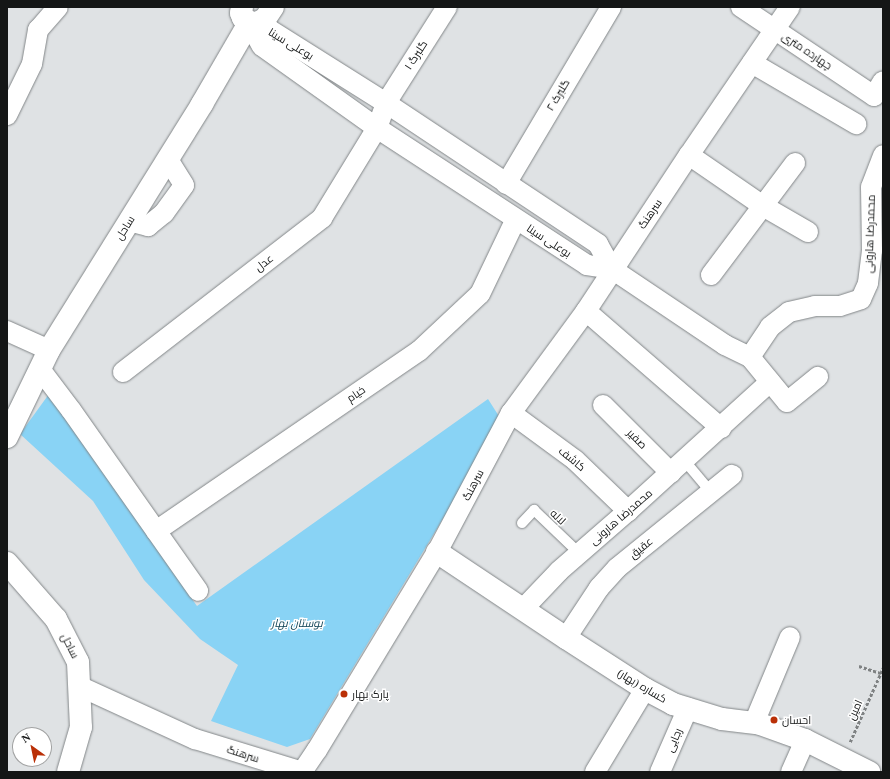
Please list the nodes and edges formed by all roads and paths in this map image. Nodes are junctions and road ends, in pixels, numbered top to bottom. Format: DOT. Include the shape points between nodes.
graph roads {
  1 [pos="58,7"];
  2 [pos="273,7"];
  3 [pos="447,7"];
  4 [pos="611,7"];
  5 [pos="740,7"];
  6 [pos="790,7"];
  7 [pos="246,15"];
  8 [pos="775,30"];
  9 [pos="752,62"];
  10 [pos="878,88"];
  11 [pos="386,103"];
  12 [pos="7,115"];
  13 [pos="856,124"];
  14 [pos="377,128"];
  15 [pos="689,155"];
  16 [pos="883,155"];
  17 [pos="796,163"];
  18 [pos="506,184"];
  19 [pos="763,206"];
  20 [pos="516,219"];
  21 [pos="808,232"];
  22 [pos="612,269"];
  23 [pos="711,274"];
  24 [pos="586,311"];
  25 [pos="7,331"];
  26 [pos="750,357"];
  27 [pos="44,360"];
  28 [pos="123,372"];
  29 [pos="818,378"];
  30 [pos="770,382"];
  31 [pos="603,405"];
  32 [pos="511,413"];
  33 [pos="721,428"];
  34 [pos="7,437"];
  35 [pos="677,467"];
  36 [pos="732,474"];
  37 [pos="710,491"];
  38 [pos="628,511"];
  39 [pos="522,523"];
  40 [pos="156,531"];
  41 [pos="437,552"];
  42 [pos="579,553"];
  43 [pos="7,563"];
  44 [pos="198,591"];
  45 [pos="523,609"];
  46 [pos="790,637"];
  47 [pos="566,638"];
  48 [pos="858,666"];
  49 [pos="883,668"];
  50 [pos="881,673"];
  51 [pos="79,686"];
  52 [pos="645,688"];
  53 [pos="688,708"];
  54 [pos="754,723"];
  55 [pos="805,740"];
  56 [pos="842,760"];
  57 [pos="68,772"];
  58 [pos="302,772"];
  59 [pos="594,772"];
  60 [pos="660,772"];
  61 [pos="791,772"];
  62 [pos="869,772"];
  1 -- 12 [label="street" via="38,30 32,64"];
  2 -- 7 [label="street" via="262,22 254,24"];
  3 -- 11 [label="street, گلبرگ ۱"];
  4 -- 18 [label="street, گلبرک ۲"];
  5 -- 8 [label="street, چهارده متری"];
  6 -- 8 [label="street, سرهنگ"];
  7 -- 11 [label="street, بوعلی سینا"];
  7 -- 14 [label="street, بوعلی سینا" via="262,46"];
  7 -- 27 [label="street, ساحل" via="168,159"];
  8 -- 9 [label="street, سرهنگ"];
  8 -- 10 [label="street, چهارده متری"];
  9 -- 13 [label="street"];
  9 -- 15 [label="street, سرهنگ"];
  11 -- 14 [label="street, گلبرگ ۱"];
  11 -- 18 [label="street, بوعلی سینا"];
  14 -- 20 [label="street, بوعلی سینا"];
  14 -- 28 [label="street, عدل" via="322,218"];
  15 -- 19 [label="street"];
  15 -- 22 [label="street, سرهنگ"];
  16 -- 26 [label="street, محمدرضا هارونی" via="871,187 872,250 868,283 861,299 840,306 815,306 789,312 770,327"];
  17 -- 19 [label="street"];
  18 -- 22 [label="street, بوعلی سینا" via="598,244"];
  19 -- 21 [label="street"];
  19 -- 23 [label="street"];
  20 -- 22 [label="street, بوعلی سینا" via="587,265"];
  20 -- 40 [label="street, خیام" via="480,294 419,351"];
  22 -- 24 [label="street, سرهنگ"];
  22 -- 26 [label="street, بوعلی سینا" via="726,345"];
  24 -- 32 [label="street, سرهنگ"];
  24 -- 33 [label="street"];
  25 -- 27 [label="street"];
  26 -- 30 [label="street, بوعلی سینا"];
  27 -- 34 [label="street, ساحل"];
  27 -- 40 [label="street" via="71,410"];
  29 -- 30 [label="street, بوعلی سینا" via="787,402"];
  30 -- 33 [label="street, محمدرضا هارونی"];
  31 -- 35 [label="street, صفیر"];
  32 -- 38 [label="street, کاشف" via="575,460"];
  32 -- 41 [label="street, سرهنگ"];
  33 -- 35 [label="street, محمدرضا هارونی"];
  35 -- 37 [label="lane"];
  35 -- 38 [label="street, محمدرضا هارونی"];
  36 -- 37 [label="street, عقیق"];
  37 -- 47 [label="street, عقیق" via="617,568 599,588"];
  38 -- 42 [label="street, محمدرضا هارونی"];
  39 -- 42 [label="lane, لاله" via="534,510"];
  40 -- 44 [label="street"];
  41 -- 45 [label="street, کساره (بهار)"];
  41 -- 58 [label="street, سرهنگ"];
  42 -- 45 [label="street, محمدرضا هارونی"];
  43 -- 51 [label="street, ساحل" via="56,619 78,662"];
  45 -- 47 [label="street, کساره (بهار)"];
  46 -- 54 [label="street"];
  47 -- 52 [label="street, کساره (بهار)"];
  48 -- 50 [label="path"];
  49 -- 50 [label="path, امین"];
  50 -- 56 [label="path, امین"];
  51 -- 57 [label="street, ساحل" via="80,727"];
  51 -- 58 [label="street, سرهنگ" via="195,739"];
  52 -- 53 [label="street, کساره (بهار)" via="673,704"];
  52 -- 59 [label="street"];
  53 -- 54 [label="street, کساره (بهار)" via="722,719"];
  53 -- 60 [label="street, رجایی"];
  54 -- 55 [label="street, کساره (بهار)"];
  55 -- 56 [label="street, کساره (بهار)"];
  55 -- 61 [label="street"];
  56 -- 62 [label="street, کساره (بهار)"];
}
